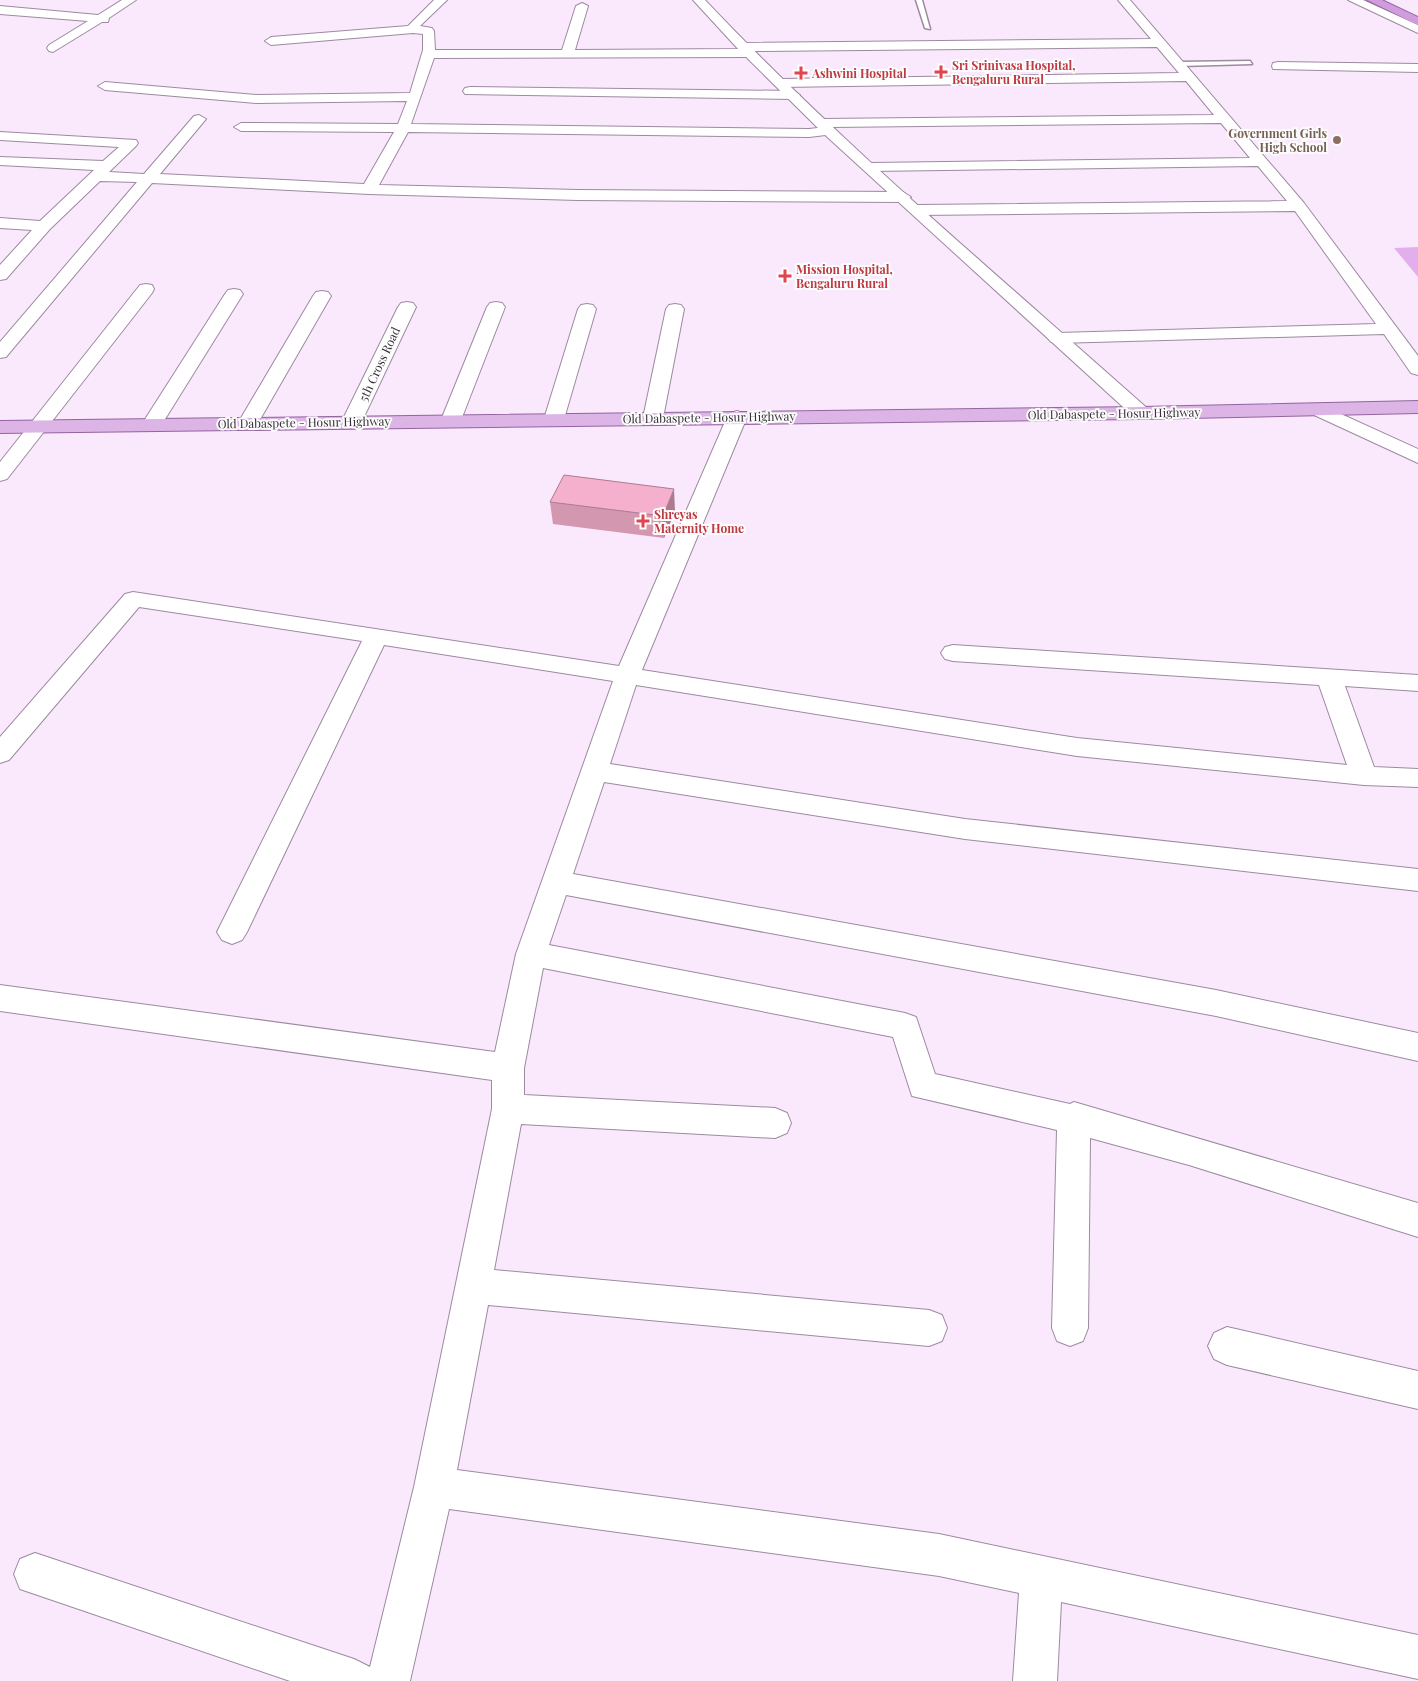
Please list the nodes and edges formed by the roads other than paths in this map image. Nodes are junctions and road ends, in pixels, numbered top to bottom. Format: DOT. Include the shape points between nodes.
graph roads {
  1 [pos="130,0"];
  2 [pos="441,0"];
  3 [pos="699,0"];
  4 [pos="919,0"];
  5 [pos="1124,0"];
  6 [pos="1354,0"];
  7 [pos="1373,0"];
  8 [pos="1396,0"];
  9 [pos="582,6"];
  10 [pos="0,10"];
  11 [pos="1418,10"];
  12 [pos="104,19"];
  13 [pos="1418,21"];
  14 [pos="928,28"];
  15 [pos="413,29"];
  16 [pos="1418,29"];
  17 [pos="270,41"];
  18 [pos="1161,43"];
  19 [pos="53,48"];
  20 [pos="746,50"];
  21 [pos="428,54"];
  22 [pos="567,54"];
  23 [pos="1250,63"];
  24 [pos="1180,64"];
  25 [pos="1278,66"];
  26 [pos="1418,68"];
  27 [pos="1191,77"];
  28 [pos="780,83"];
  29 [pos="105,86"];
  30 [pos="793,95"];
  31 [pos="414,97"];
  32 [pos="199,119"];
  33 [pos="1226,119"];
  34 [pos="241,127"];
  35 [pos="825,127"];
  36 [pos="403,128"];
  37 [pos="453,128"];
  38 [pos="0,136"];
  39 [pos="0,161"];
  40 [pos="1262,162"];
  41 [pos="871,167"];
  42 [pos="103,171"];
  43 [pos="148,178"];
  44 [pos="369,189"];
  45 [pos="903,197"];
  46 [pos="1299,206"];
  47 [pos="917,210"];
  48 [pos="3,225"];
  49 [pos="44,226"];
  50 [pos="0,275"];
  51 [pos="146,288"];
  52 [pos="234,294"];
  53 [pos="322,296"];
  54 [pos="407,306"];
  55 [pos="496,307"];
  56 [pos="587,309"];
  57 [pos="675,309"];
  58 [pos="1389,329"];
  59 [pos="1057,338"];
  60 [pos="0,353"];
  61 [pos="1418,369"];
  62 [pos="1418,407"];
  63 [pos="1319,410"];
  64 [pos="1141,414"];
  65 [pos="737,417"];
  66 [pos="653,418"];
  67 [pos="554,419"];
  68 [pos="450,420"];
  69 [pos="352,421"];
  70 [pos="248,422"];
  71 [pos="152,424"];
  72 [pos="0,427"];
  73 [pos="39,427"];
  74 [pos="1418,457"];
  75 [pos="0,475"];
  76 [pos="376,636"];
  77 [pos="953,653"];
  78 [pos="627,676"];
  79 [pos="1329,677"];
  80 [pos="1418,682"];
  81 [pos="0,754"];
  82 [pos="594,771"];
  83 [pos="1364,776"];
  84 [pos="1418,778"];
  85 [pos="1418,880"];
  86 [pos="556,882"];
  87 [pos="232,932"];
  88 [pos="531,954"];
  89 [pos="0,998"];
  90 [pos="1418,1047"];
  91 [pos="508,1068"];
  92 [pos="508,1109"];
  93 [pos="1074,1118"];
  94 [pos="775,1123"];
  95 [pos="1418,1220"];
  96 [pos="472,1286"];
  97 [pos="929,1328"];
  98 [pos="1070,1328"];
  99 [pos="1227,1346"];
  100 [pos="1418,1390"];
  101 [pos="434,1487"];
  102 [pos="35,1574"];
  103 [pos="1041,1577"];
  104 [pos="1418,1657"];
  105 [pos="354,1681"];
  106 [pos="388,1681"];
  107 [pos="1035,1681"];
  1 -- 12 [label="street"];
  2 -- 15 [label="street"];
  3 -- 20 [label="street"];
  4 -- 14 [label="lane"];
  5 -- 18 [label="street"];
  6 -- 16 [label="street"];
  7 -- 13 [label="highway"];
  8 -- 11 [label="highway"];
  9 -- 22 [label="street"];
  10 -- 12 [label="street"];
  12 -- 19 [label="street"];
  15 -- 17 [label="street"];
  15 -- 21 [label="street" via="428,31 431,36"];
  18 -- 20 [label="street"];
  18 -- 24 [label="street"];
  20 -- 22 [label="street"];
  20 -- 28 [label="street"];
  21 -- 22 [label="street" via="480,60"];
  21 -- 31 [label="street"];
  23 -- 24 [label="lane"];
  24 -- 27 [label="street"];
  25 -- 26 [label="street"];
  27 -- 28 [label="street"];
  27 -- 33 [label="street"];
  28 -- 30 [label="street"];
  29 -- 31 [label="street" via="257,98"];
  30 -- 35 [label="street"];
  30 -- 37 [label="street" via="472,86"];
  31 -- 36 [label="street"];
  32 -- 43 [label="street"];
  33 -- 35 [label="street"];
  33 -- 40 [label="street"];
  34 -- 36 [label="street"];
  35 -- 37 [label="street" via="809,133"];
  35 -- 41 [label="street"];
  36 -- 37 [label="street"];
  36 -- 44 [label="street"];
  38 -- 42 [label="street" via="131,143"];
  39 -- 42 [label="street"];
  40 -- 41 [label="street"];
  40 -- 46 [label="street"];
  41 -- 45 [label="street"];
  42 -- 43 [label="street"];
  42 -- 49 [label="street"];
  43 -- 44 [label="street"];
  43 -- 60 [label="street"];
  44 -- 45 [label="street" via="578,195"];
  45 -- 47 [label="street"];
  46 -- 47 [label="street"];
  46 -- 58 [label="street"];
  47 -- 59 [label="street"];
  48 -- 49 [label="street"];
  49 -- 50 [label="street"];
  51 -- 73 [label="street"];
  52 -- 71 [label="street"];
  53 -- 70 [label="street"];
  54 -- 69 [label="street, 5th Cross Road"];
  55 -- 68 [label="street"];
  56 -- 67 [label="street"];
  57 -- 66 [label="street"];
  58 -- 59 [label="street"];
  58 -- 61 [label="street"];
  59 -- 64 [label="street"];
  62 -- 63 [label="main road, Old Dabaspete - Hosur Highway"];
  63 -- 64 [label="main road, Old Dabaspete - Hosur Highway"];
  63 -- 74 [label="street"];
  64 -- 65 [label="main road, Old Dabaspete - Hosur Highway"];
  65 -- 66 [label="main road, Old Dabaspete - Hosur Highway"];
  65 -- 78 [label="street"];
  66 -- 67 [label="main road, Old Dabaspete - Hosur Highway"];
  67 -- 68 [label="main road, Old Dabaspete - Hosur Highway"];
  68 -- 69 [label="main road, Old Dabaspete - Hosur Highway"];
  69 -- 70 [label="main road, Old Dabaspete - Hosur Highway"];
  70 -- 71 [label="main road, Old Dabaspete - Hosur Highway"];
  71 -- 73 [label="main road, Old Dabaspete - Hosur Highway"];
  72 -- 73 [label="main road, Old Dabaspete - Hosur Highway"];
  73 -- 75 [label="street"];
  76 -- 78 [label="street"];
  76 -- 81 [label="street" via="133,599"];
  76 -- 87 [label="street"];
  77 -- 79 [label="street"];
  78 -- 82 [label="street"];
  78 -- 83 [label="street" via="1077,747"];
  79 -- 80 [label="street"];
  79 -- 83 [label="street"];
  82 -- 85 [label="street" via="965,829"];
  82 -- 86 [label="street"];
  83 -- 84 [label="street"];
  86 -- 88 [label="street"];
  86 -- 90 [label="street" via="1216,1003"];
  88 -- 91 [label="street"];
  88 -- 93 [label="street" via="905,1026 923,1086"];
  89 -- 91 [label="street"];
  91 -- 92 [label="street"];
  92 -- 94 [label="street"];
  92 -- 96 [label="street"];
  93 -- 95 [label="street"];
  93 -- 98 [label="street"];
  96 -- 97 [label="street"];
  96 -- 101 [label="street"];
  99 -- 100 [label="street"];
  101 -- 103 [label="street" via="939,1555"];
  101 -- 106 [label="street"];
  102 -- 105 [label="street"];
  103 -- 104 [label="street"];
  103 -- 107 [label="street"];
}
